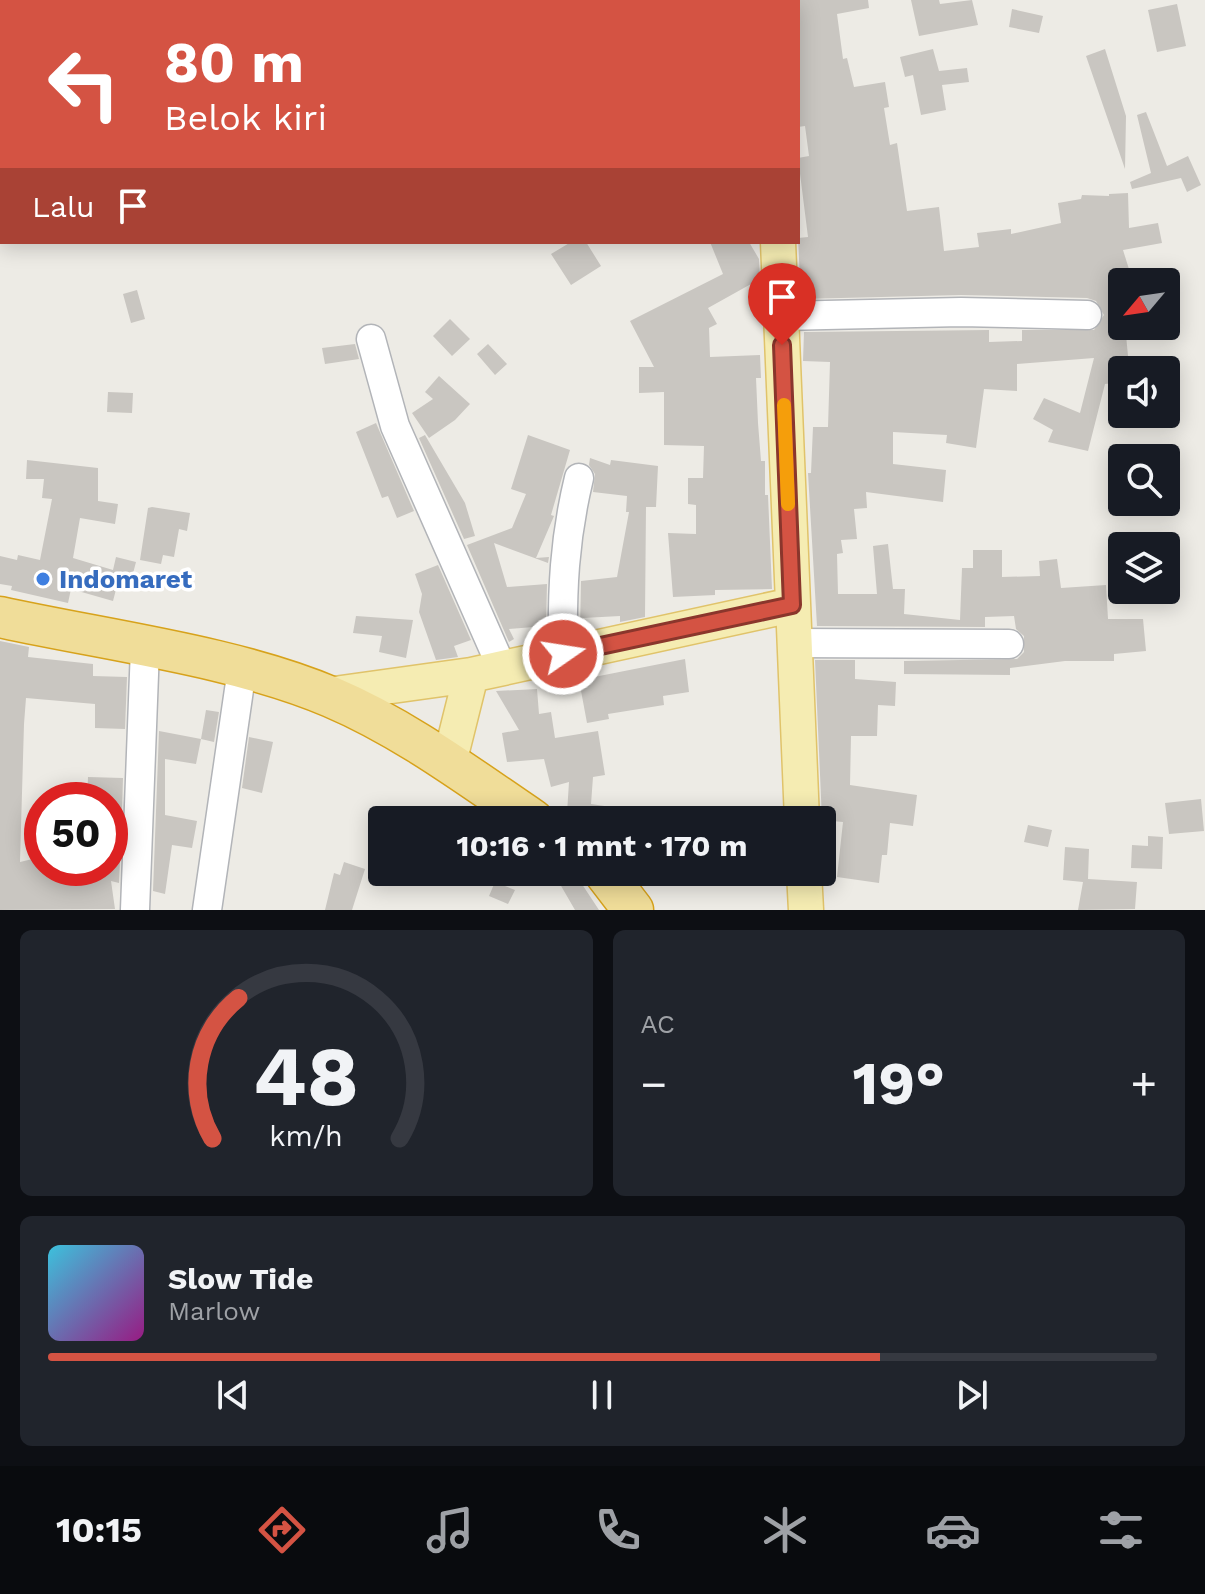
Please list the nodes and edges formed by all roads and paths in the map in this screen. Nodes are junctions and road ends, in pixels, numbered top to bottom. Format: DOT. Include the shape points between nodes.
graph roads {
  1 [pos="778,244"];
  2 [pos="1087,315"];
  3 [pos="781,316"];
  4 [pos="371,339"];
  5 [pos="579,478"];
  6 [pos="792,605"];
  7 [pos="0,617"];
  8 [pos="793,643"];
  9 [pos="1009,644"];
  10 [pos="145,648"];
  11 [pos="563,654"];
  12 [pos="242,669"];
  13 [pos="486,672"];
  14 [pos="327,695"];
  15 [pos="449,763"];
  16 [pos="512,806"];
  17 [pos="801,806"];
  18 [pos="615,886"];
  19 [pos="805,886"];
  20 [pos="135,910"];
  21 [pos="207,910"];
  22 [pos="633,910"];
  23 [pos="806,910"];
  1 -- 3 [label="main road"];
  2 -- 3 [label="street"];
  3 -- 6 [label="main road"];
  4 -- 13 [label="street" via="395,426"];
  5 -- 11 [label="street" via="562,576"];
  6 -- 8 [label="main road"];
  6 -- 11 [label="main road"];
  7 -- 10 [label="highway"];
  8 -- 9 [label="street"];
  8 -- 17 [label="main road"];
  10 -- 12 [label="highway"];
  10 -- 20 [label="street"];
  11 -- 13 [label="main road"];
  12 -- 14 [label="highway"];
  12 -- 21 [label="street"];
  13 -- 14 [label="main road"];
  13 -- 15 [label="main road"];
  14 -- 15 [label="highway"];
  15 -- 16 [label="highway"];
  18 -- 22 [label="highway"];
  19 -- 23 [label="main road"];
}
